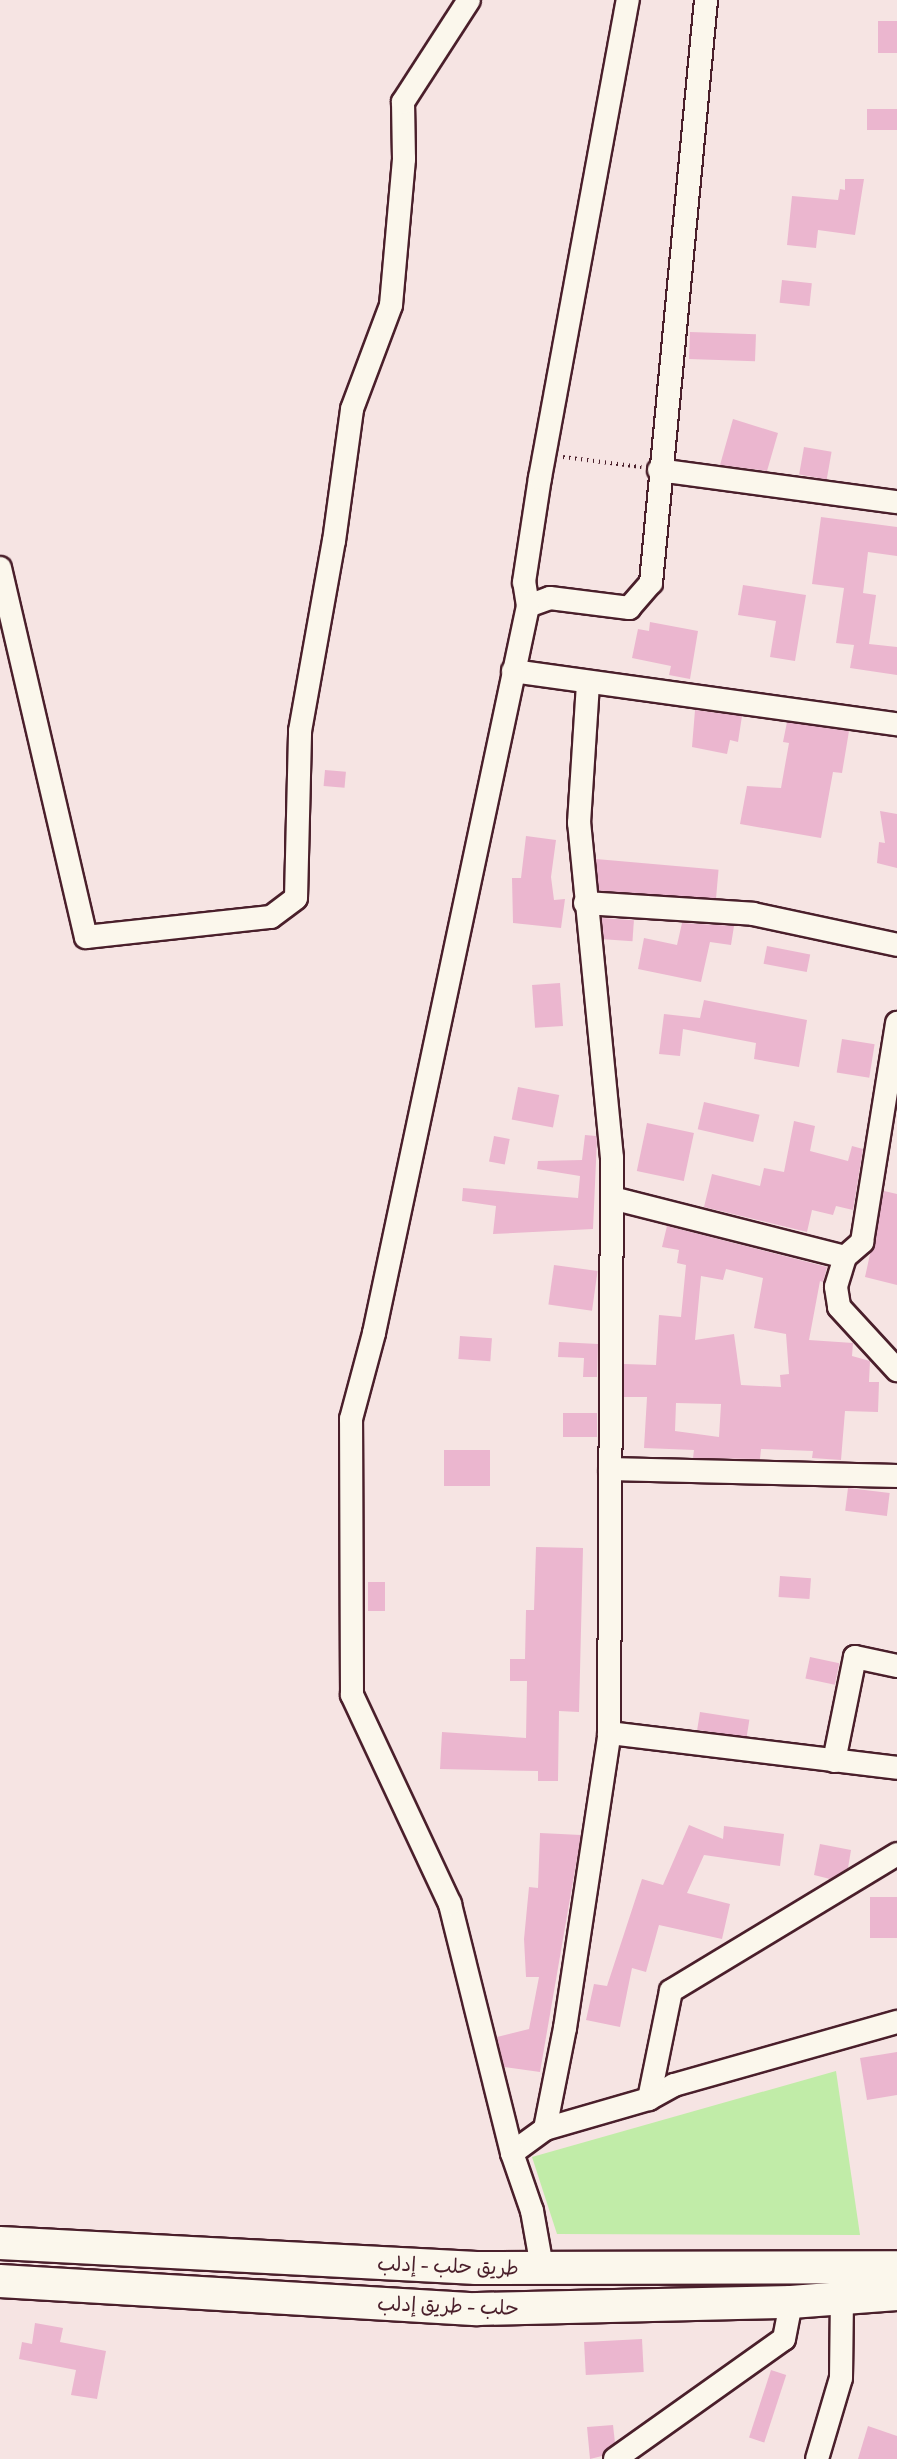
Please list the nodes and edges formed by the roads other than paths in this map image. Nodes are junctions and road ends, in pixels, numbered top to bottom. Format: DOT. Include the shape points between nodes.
graph roads {
  1 [pos="469,0"];
  2 [pos="628,0"];
  3 [pos="706,0"];
  4 [pos="659,470"];
  5 [pos="897,502"];
  6 [pos="0,568"];
  7 [pos="528,606"];
  8 [pos="513,671"];
  9 [pos="588,682"];
  10 [pos="897,724"];
  11 [pos="585,903"];
  12 [pos="897,945"];
  13 [pos="897,1023"];
  14 [pos="889,1132"];
  15 [pos="612,1198"];
  16 [pos="844,1257"];
  17 [pos="897,1370"];
  18 [pos="610,1469"];
  19 [pos="897,1476"];
  20 [pos="897,1666"];
  21 [pos="609,1733"];
  22 [pos="834,1761"];
  23 [pos="897,1768"];
  24 [pos="897,1854"];
  25 [pos="897,2022"];
  26 [pos="649,2099"];
  27 [pos="545,2129"];
  28 [pos="512,2153"];
  29 [pos="0,2242"];
  30 [pos="399,2263"];
  31 [pos="897,2266"];
  32 [pos="542,2267"];
  33 [pos="0,2281"];
  34 [pos="197,2292"];
  35 [pos="897,2294"];
  36 [pos="842,2298"];
  37 [pos="791,2302"];
  38 [pos="615,2459"];
  39 [pos="817,2459"];
  1 -- 6 [label="street" via="403,102 404,159 391,305 352,409 334,541 300,731 296,898 271,917 86,937"];
  2 -- 7 [label="street" via="544,459 524,582"];
  3 -- 4 [label="street"];
  4 -- 5 [label="street"];
  4 -- 7 [label="street" via="651,583 629,608 550,598"];
  7 -- 8 [label="street"];
  8 -- 9 [label="street"];
  8 -- 28 [label="street" via="376,1321 351,1419 352,1695 450,1904"];
  9 -- 10 [label="street"];
  9 -- 11 [label="street" via="579,823"];
  11 -- 12 [label="street" via="753,914"];
  11 -- 15 [label="street" via="612,1158"];
  13 -- 14 [label="street"];
  14 -- 16 [label="street" via="862,1242"];
  15 -- 16 [label="street"];
  15 -- 18 [label="street"];
  16 -- 17 [label="street" via="836,1287 839,1307"];
  18 -- 19 [label="street"];
  18 -- 21 [label="street"];
  20 -- 22 [label="street" via="855,1657"];
  21 -- 22 [label="street"];
  21 -- 27 [label="street" via="566,2028"];
  22 -- 23 [label="street"];
  24 -- 26 [label="street" via="671,1990"];
  25 -- 26 [label="street" via="674,2085"];
  26 -- 27 [label="street"];
  27 -- 28 [label="street"];
  28 -- 32 [label="street" via="532,2211"];
  29 -- 30 [label="highway, طريق حلب - إدلب"];
  30 -- 32 [label="highway, طريق حلب - إدلب"];
  30 -- 34 [label="highway" via="409,2277 400,2291 268,2286"];
  31 -- 32 [label="highway, طريق حلب - إدلب"];
  33 -- 34 [label="highway, حلب - طريق إدلب"];
  34 -- 37 [label="highway, حلب - طريق إدلب" via="477,2309"];
  35 -- 36 [label="highway, حلب - طريق إدلب"];
  36 -- 37 [label="highway, حلب - طريق إدلب"];
  36 -- 39 [label="street" via="842,2378"];
  37 -- 38 [label="street" via="784,2339"];
}
